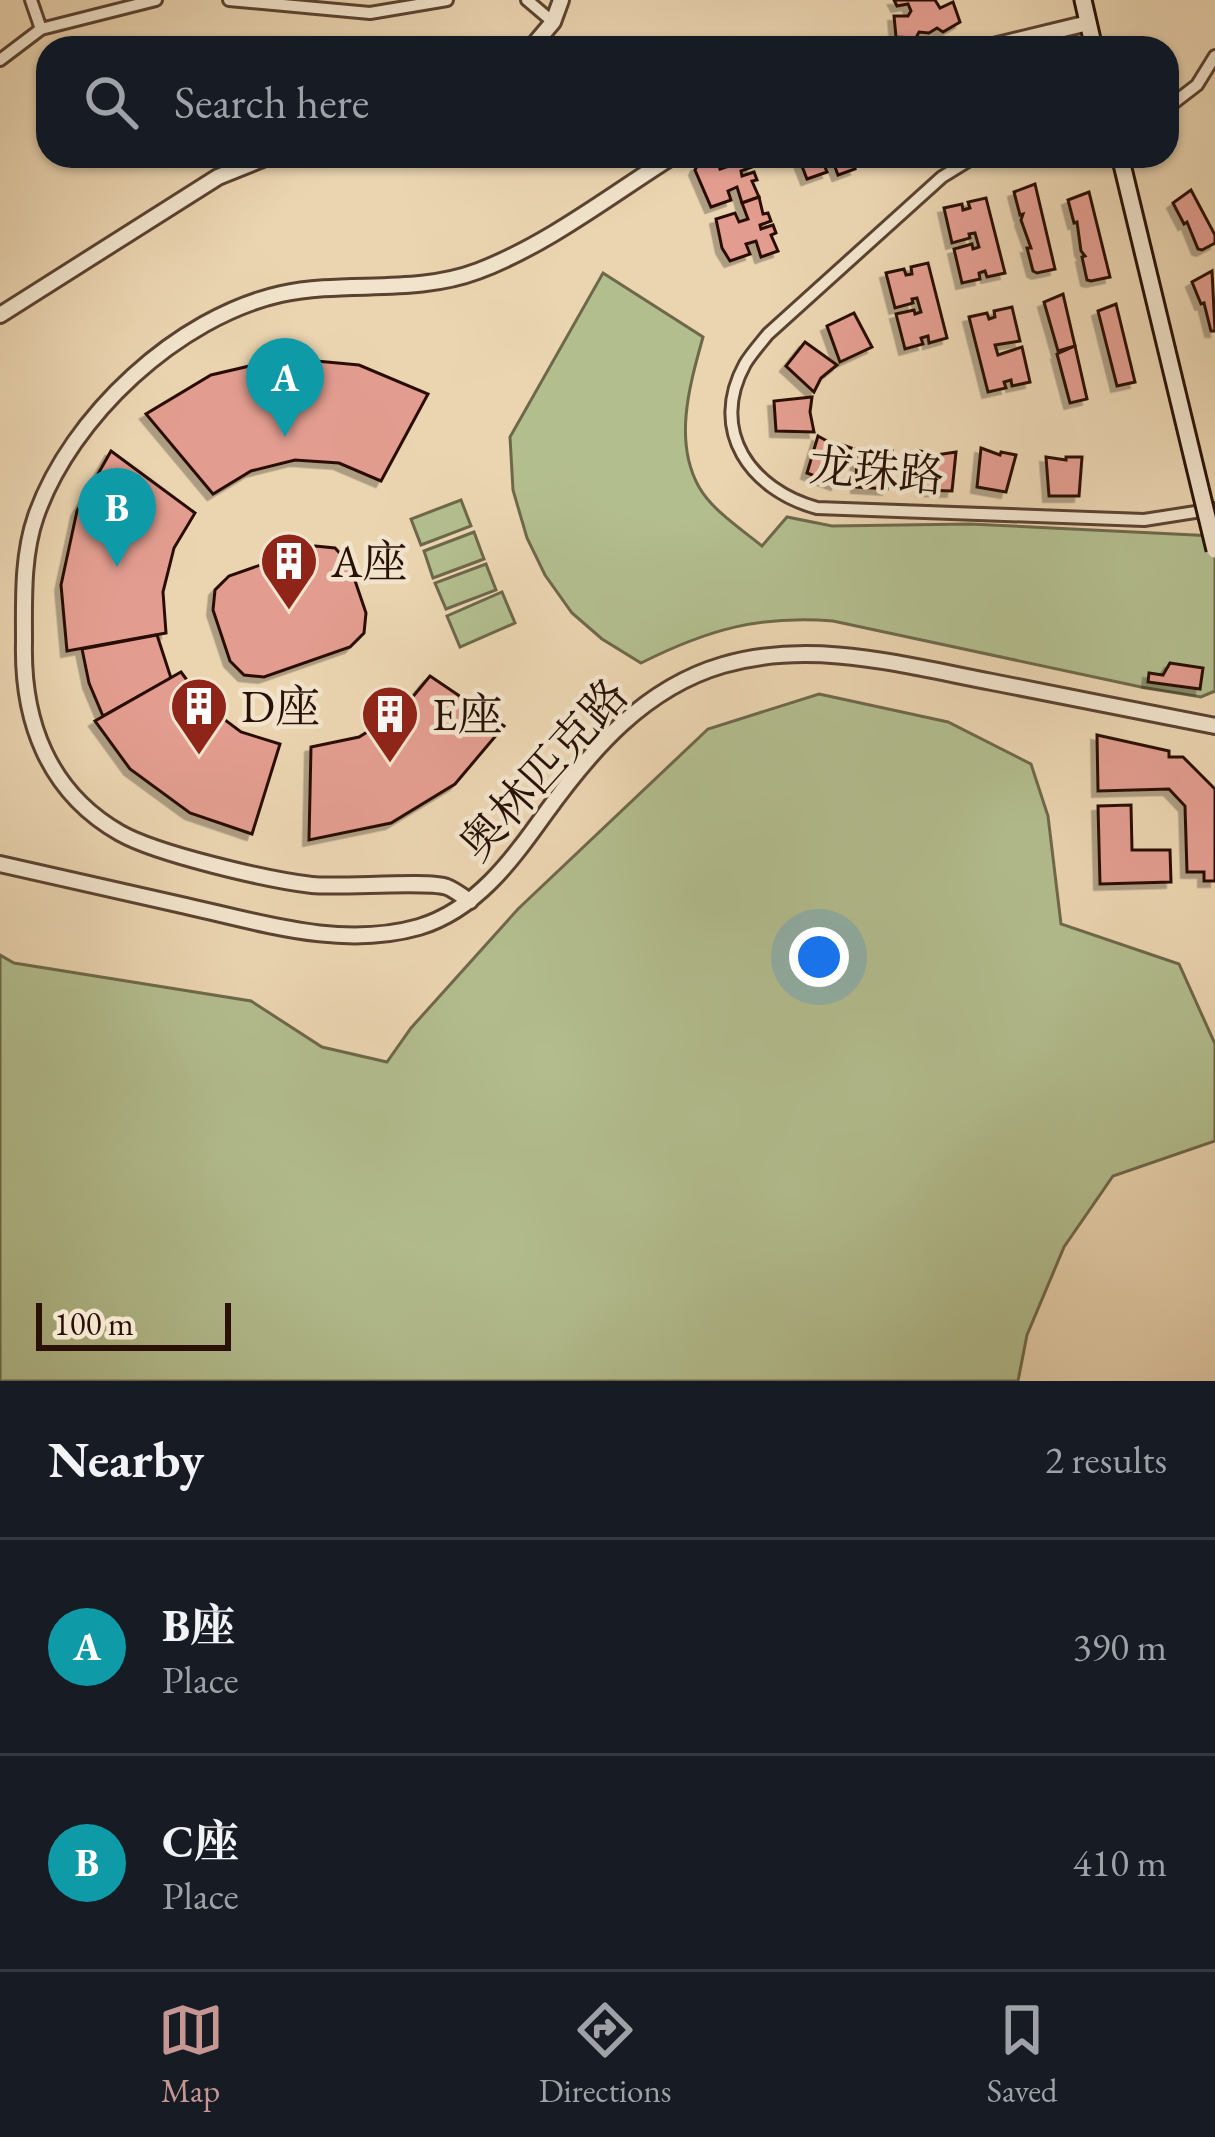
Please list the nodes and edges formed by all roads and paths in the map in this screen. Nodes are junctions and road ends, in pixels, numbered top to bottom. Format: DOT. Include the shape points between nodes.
graph roads {
  1 [pos="31,0"];
  2 [pos="157,0"];
  3 [pos="229,0"];
  4 [pos="446,0"];
  5 [pos="527,0"];
  6 [pos="561,0"];
  7 [pos="1083,0"];
  8 [pos="553,22"];
  9 [pos="1088,22"];
  10 [pos="41,29"];
  11 [pos="541,36"];
  12 [pos="1033,36"];
  13 [pos="1091,36"];
  14 [pos="1215,56"];
  15 [pos="0,59"];
  16 [pos="1179,99"];
  17 [pos="240,168"];
  18 [pos="654,168"];
  19 [pos="959,168"];
  20 [pos="1123,168"];
  21 [pos="0,315"];
  22 [pos="1215,509"];
  23 [pos="1215,550"];
  24 [pos="1215,726"];
  25 [pos="0,864"];
  26 [pos="470,901"];
  1 -- 10 [label="street"];
  2 -- 10 [label="street"];
  3 -- 4 [label="street" via="370,13"];
  5 -- 8 [label="street"];
  6 -- 8 [label="street"];
  7 -- 9 [label="main road"];
  8 -- 11 [label="street"];
  9 -- 12 [label="street"];
  9 -- 13 [label="main road"];
  10 -- 15 [label="street"];
  14 -- 16 [label="street"];
  17 -- 21 [label="street"];
  18 -- 26 [label="street" via="479,271 433,284 285,293 192,328 86,428 35,519 23,671 32,726 51,770 83,806 161,850 309,885 443,885"];
  19 -- 22 [label="street, 龙珠路" via="768,334 745,364 732,422 748,466 788,500 817,508 1144,520"];
  20 -- 23 [label="main road, bridge"];
  24 -- 26 [label="street, 奥林匹克路" via="851,655 785,653 722,665 665,690 618,726 510,863"];
  25 -- 26 [label="street, 奥林匹克路" via="304,933 363,936 421,926"];
}
